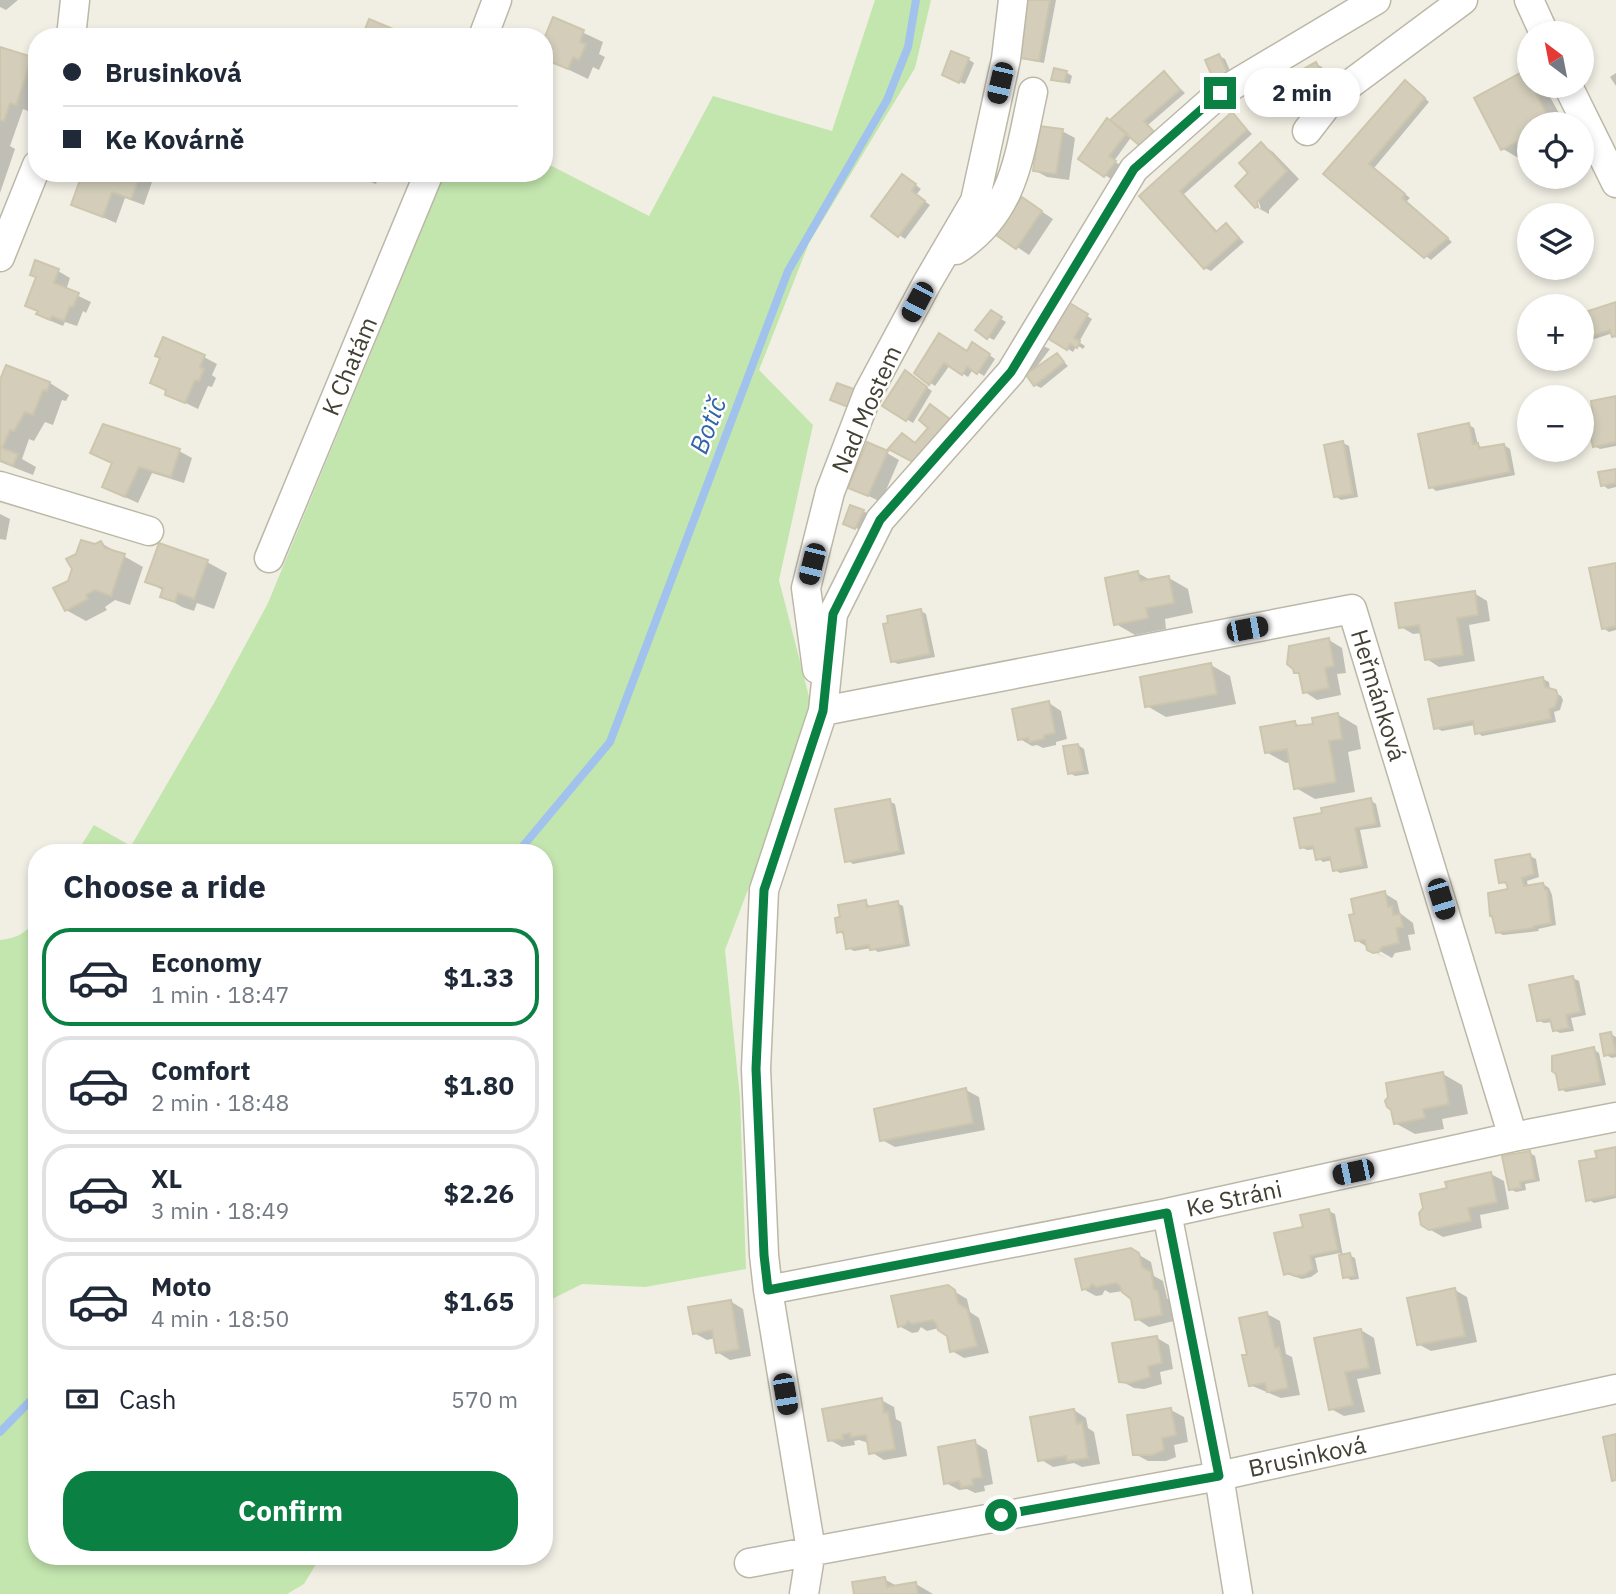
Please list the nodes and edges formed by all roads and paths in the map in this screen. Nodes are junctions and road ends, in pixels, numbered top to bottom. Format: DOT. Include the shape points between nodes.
graph roads {
  1 [pos="75,0"];
  2 [pos="497,0"];
  3 [pos="1013,0"];
  4 [pos="1376,0"];
  5 [pos="1463,0"];
  6 [pos="1529,0"];
  7 [pos="1539,21"];
  8 [pos="72,28"];
  9 [pos="486,28"];
  10 [pos="1033,92"];
  11 [pos="1574,98"];
  12 [pos="1307,131"];
  13 [pos="30,182"];
  14 [pos="425,182"];
  15 [pos="1616,183"];
  16 [pos="0,257"];
  17 [pos="939,261"];
  18 [pos="0,486"];
  19 [pos="149,531"];
  20 [pos="269,558"];
  21 [pos="823,711"];
  22 [pos="1616,1117"];
  23 [pos="1513,1137"];
  24 [pos="1167,1213"];
  25 [pos="768,1290"];
  26 [pos="1616,1389"];
  27 [pos="1219,1476"];
  28 [pos="811,1550"];
  29 [pos="749,1563"];
  30 [pos="804,1594"];
  31 [pos="1238,1594"];
  1 -- 8 [label="street"];
  2 -- 9 [label="street"];
  3 -- 17 [label="street, Nad Mostem" via="1006,60 975,201"];
  4 -- 21 [label="street" via="1220,93 1134,169 1011,372 880,520 833,614"];
  5 -- 12 [label="street" via="1334,96"];
  6 -- 7 [label="street"];
  10 -- 17 [label="street" via="1014,178 1001,206 967,243"];
  11 -- 15 [label="street"];
  13 -- 16 [label="street"];
  14 -- 20 [label="street, K Chatám"];
  17 -- 21 [label="street, Nad Mostem" via="868,393 830,492 806,588"];
  18 -- 19 [label="street"];
  21 -- 23 [label="street, Heřmánková" via="1352,609"];
  21 -- 25 [label="street" via="764,890 756,1069"];
  22 -- 23 [label="street, Ke Stráni"];
  23 -- 24 [label="street, Ke Stráni"];
  24 -- 25 [label="street, Ke Stráni"];
  24 -- 27 [label="street"];
  25 -- 28 [label="street"];
  26 -- 27 [label="street, Brusinková"];
  27 -- 28 [label="street, Brusinková"];
  27 -- 31 [label="street"];
  28 -- 29 [label="street, Brusinková"];
  28 -- 30 [label="street"];
}
